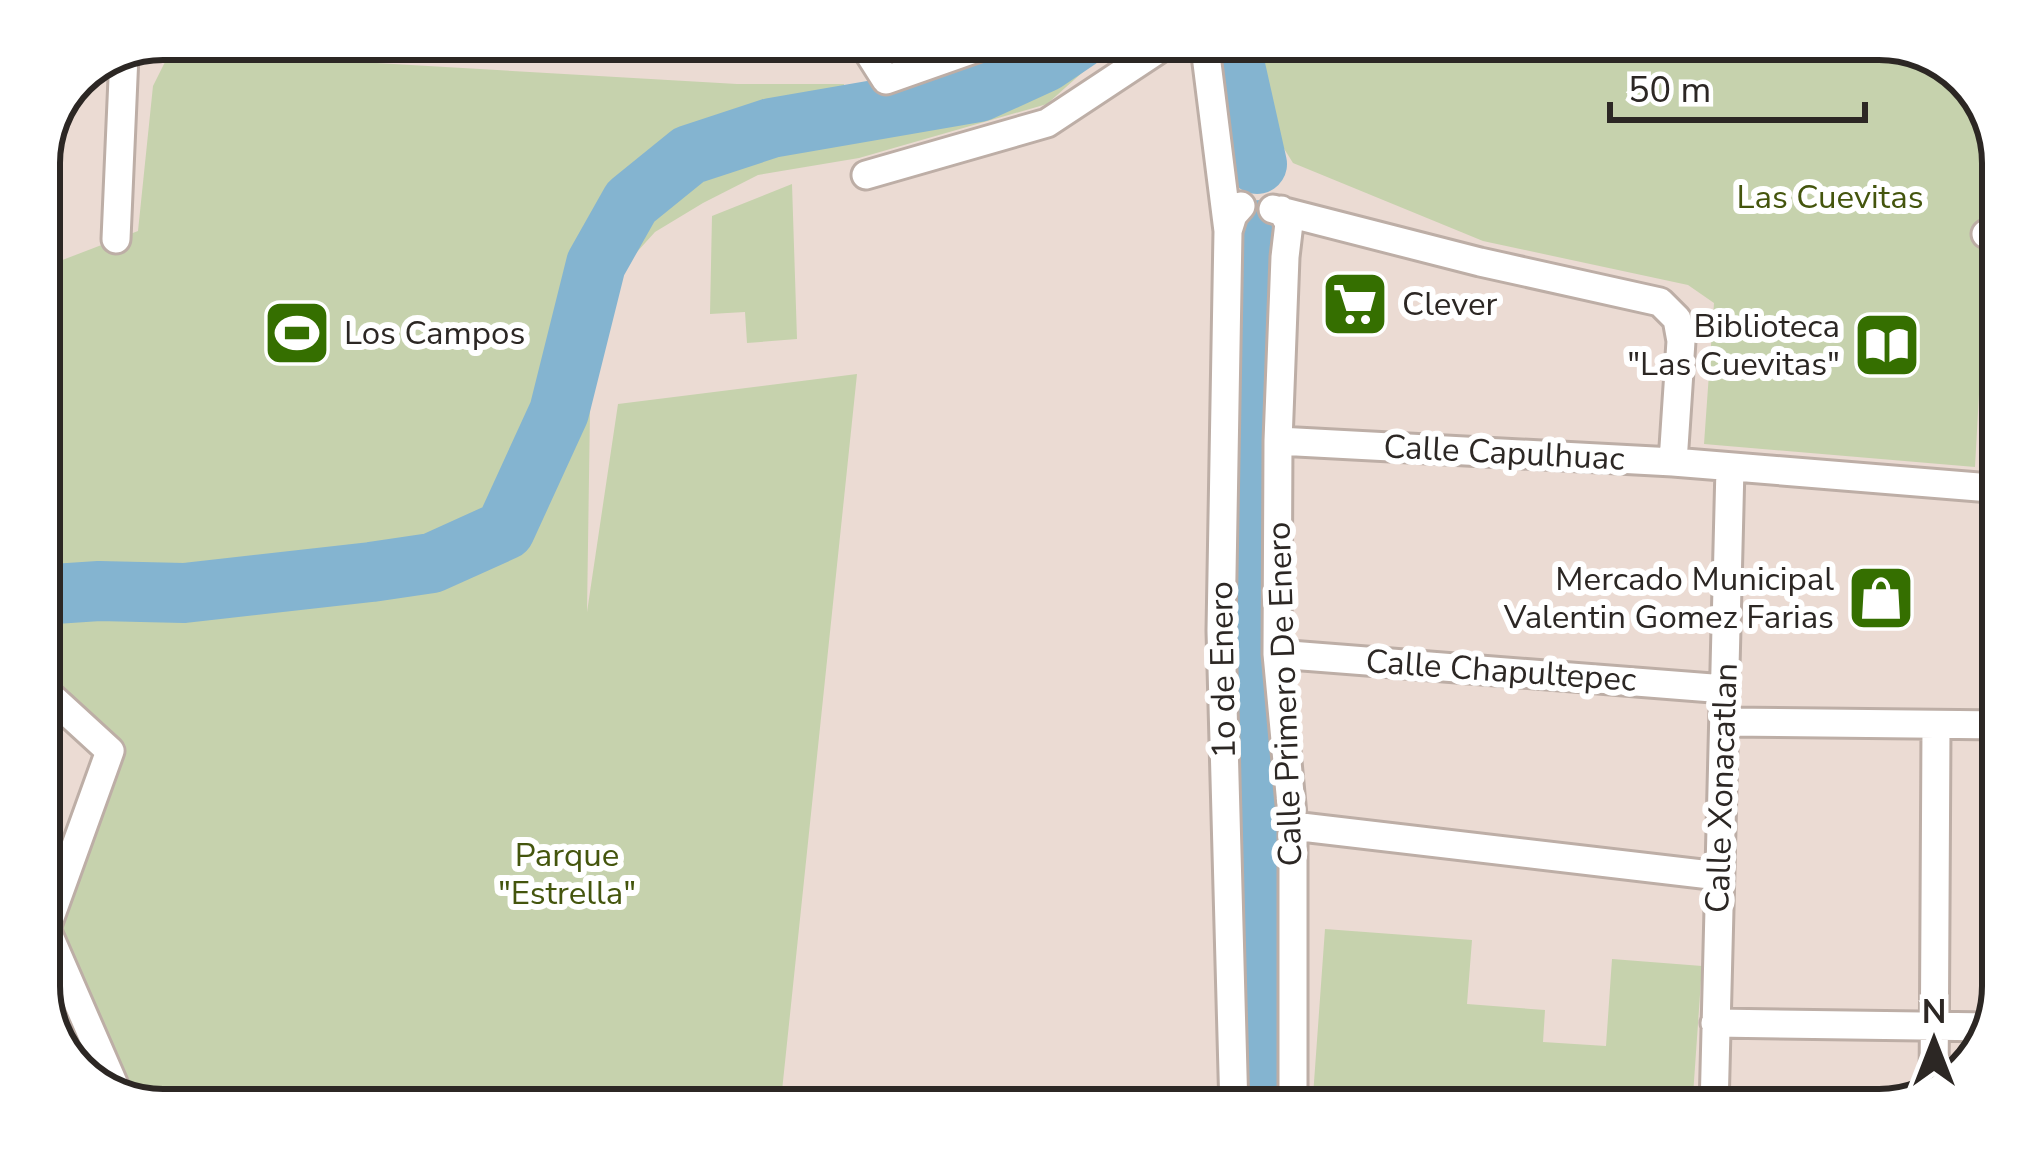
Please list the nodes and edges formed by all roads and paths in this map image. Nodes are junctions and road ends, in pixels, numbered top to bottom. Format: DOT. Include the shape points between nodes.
graph roads {
  1 [pos="873,60"];
  2 [pos="937,60"];
  3 [pos="1142,60"];
  4 [pos="1207,60"];
  5 [pos="123,68"];
  6 [pos="866,175"];
  7 [pos="1281,210"];
  8 [pos="1235,218"];
  9 [pos="116,238"];
  10 [pos="1278,441"];
  11 [pos="1673,462"];
  12 [pos="1730,466"];
  13 [pos="1982,487"];
  14 [pos="1276,654"];
  15 [pos="1725,688"];
  16 [pos="60,705"];
  17 [pos="1725,722"];
  18 [pos="1982,725"];
  19 [pos="1936,726"];
  20 [pos="1293,826"];
  21 [pos="1719,876"];
  22 [pos="60,891"];
  23 [pos="60,974"];
  24 [pos="1715,1023"];
  25 [pos="1934,1026"];
  26 [pos="1973,1027"];
  27 [pos="107,1072"];
  28 [pos="1934,1073"];
  29 [pos="1233,1089"];
  30 [pos="1293,1089"];
  31 [pos="1714,1089"];
  1 -- 2 [label="street" via="886,80"];
  3 -- 6 [label="street" via="1047,123"];
  4 -- 8 [label="street"];
  5 -- 9 [label="street"];
  7 -- 8 [label="street"];
  7 -- 10 [label="street, Calle Primero De Enero" via="1289,223"];
  7 -- 11 [label="street" via="1660,302 1677,319 1681,341"];
  8 -- 29 [label="street, 1o de Enero" via="1221,631"];
  10 -- 11 [label="street, Calle Capulhuac"];
  10 -- 14 [label="street, Calle Primero De Enero"];
  11 -- 12 [label="street, Calle Capulhuac"];
  12 -- 13 [label="street, Calle Capulhuac"];
  12 -- 15 [label="street, Calle Xonacatlan"];
  14 -- 15 [label="street, Calle Chapultepec"];
  14 -- 20 [label="street, Calle Primero De Enero"];
  15 -- 17 [label="street, Calle Xonacatlan"];
  16 -- 22 [label="street" via="110,751"];
  17 -- 19 [label="street"];
  17 -- 21 [label="street, Calle Xonacatlan"];
  18 -- 19 [label="street"];
  19 -- 25 [label="street"];
  20 -- 21 [label="street"];
  20 -- 30 [label="street, Calle Primero De Enero"];
  21 -- 24 [label="street, Calle Xonacatlan"];
  23 -- 27 [label="street"];
  24 -- 25 [label="street"];
  24 -- 31 [label="street, Calle Xonacatlan"];
  25 -- 26 [label="street"];
  25 -- 28 [label="street"];
}
